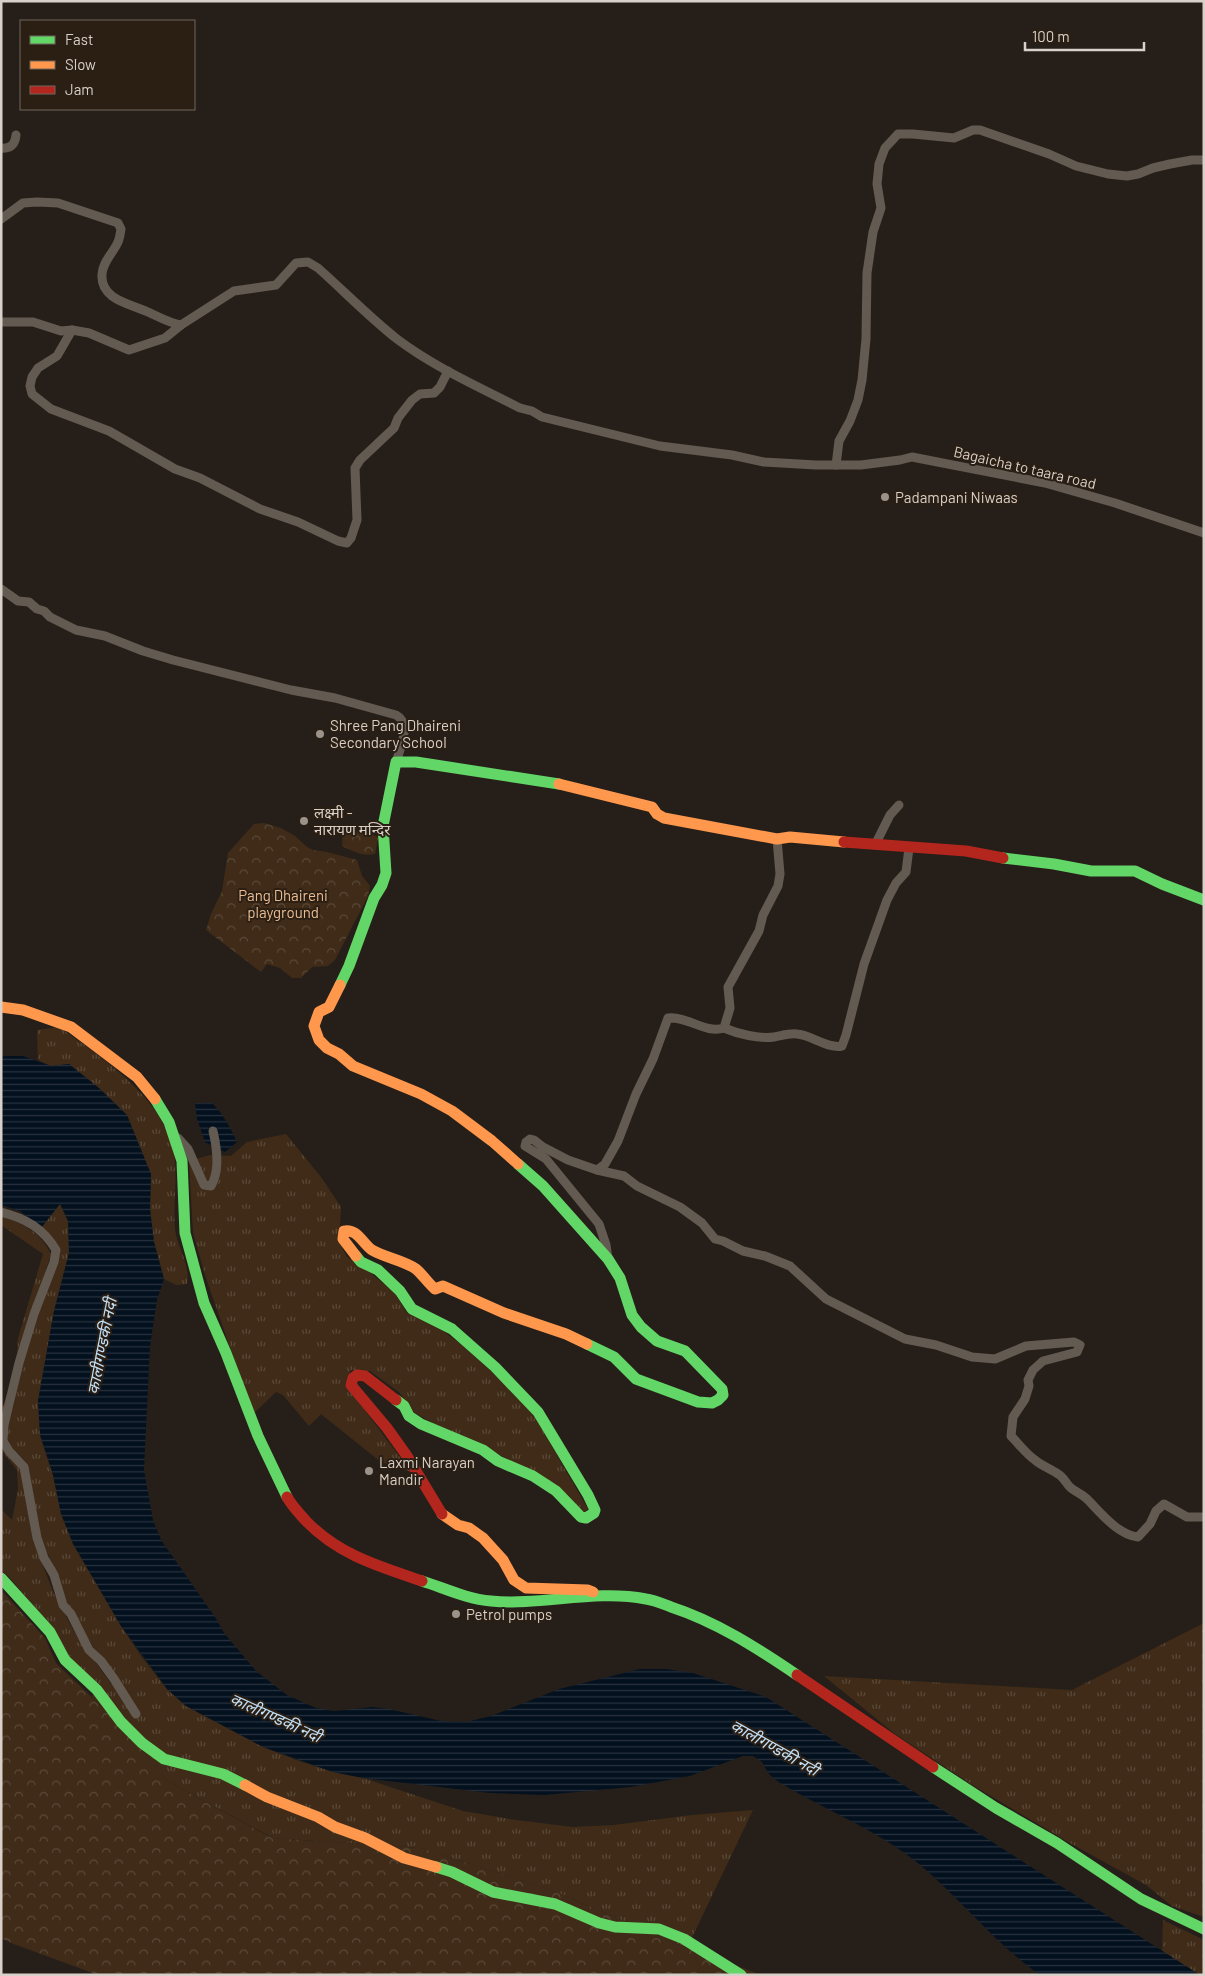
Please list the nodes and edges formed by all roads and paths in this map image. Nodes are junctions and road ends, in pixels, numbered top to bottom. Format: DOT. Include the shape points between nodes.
graph roads {
  1 [pos="16,135"];
  2 [pos="1,148"];
  3 [pos="1204,160"];
  4 [pos="1,219"];
  5 [pos="1,322"];
  6 [pos="180,325"];
  7 [pos="72,330"];
  8 [pos="448,371"];
  9 [pos="836,465"];
  10 [pos="1204,533"];
  11 [pos="1,589"];
  12 [pos="396,762"];
  13 [pos="899,805"];
  14 [pos="777,839"];
  15 [pos="875,845"];
  16 [pos="909,848"];
  17 [pos="1204,900"];
  18 [pos="1,1007"];
  19 [pos="724,1028"];
  20 [pos="170,1122"];
  21 [pos="213,1131"];
  22 [pos="597,1170"];
  23 [pos="1,1212"];
  24 [pos="608,1259"];
  25 [pos="1204,1517"];
  26 [pos="1,1578"];
  27 [pos="593,1596"];
  28 [pos="136,1714"];
  29 [pos="1204,1929"];
  30 [pos="741,1975"];
  1 -- 2 [label="street" via="15,143"];
  3 -- 9 [label="street" via="1170,164 1127,176 1076,166 980,130 954,138 898,134 885,148 879,164 877,184 881,208 873,232 867,273 862,380 850,421 839,440"];
  4 -- 6 [label="street" via="23,203 37,202 58,203 118,223 121,229 119,242 104,263 103,285 119,302"];
  5 -- 7 [label="street" via="34,322 61,331"];
  6 -- 7 [label="street" via="165,338 129,350 89,333"];
  6 -- 8 [label="street, Bagaicha to taara road" via="234,291 276,285 296,263 304,261 313,264 398,340"];
  7 -- 8 [label="street" via="57,356 32,376 32,394 51,409 109,431 175,469 200,478 260,509 346,543 357,520 355,468 394,428 412,400 420,394 434,392"];
  8 -- 9 [label="street, Bagaicha to taara road" via="542,417 660,446 764,462"];
  9 -- 10 [label="street, Bagaicha to taara road" via="862,465 912,457 1045,483"];
  11 -- 12 [label="street" via="18,602 29,602 76,630 105,636 173,660 396,714 404,728"];
  12 -- 14 [label="main road" via="416,762 544,781 652,807 664,818"];
  12 -- 24 [label="main road" via="383,826 386,873 329,1007 316,1016 314,1026 319,1040 353,1066 421,1094 452,1111 492,1141 544,1186"];
  13 -- 15 [label="street" via="890,815"];
  14 -- 15 [label="main road" via="805,838"];
  14 -- 19 [label="street" via="778,886 763,915 759,931 728,987 730,1008"];
  15 -- 16 [label="main road"];
  16 -- 17 [label="main road" via="966,851 1091,871 1135,871"];
  16 -- 19 [label="street" via="906,872 887,900 864,964 842,1046 797,1034 747,1035"];
  18 -- 20 [label="main road" via="23,1010 71,1027 137,1078"];
  19 -- 22 [label="street" via="710,1029 668,1018 618,1141 605,1164"];
  20 -- 21 [label="street" via="188,1149 204,1185 211,1186 216,1178"];
  20 -- 27 [label="main road" via="182,1161 188,1250 204,1303 258,1436 291,1505 321,1536 353,1556 464,1595 489,1601 515,1602"];
  22 -- 24 [label="street" via="568,1160 534,1140 526,1142 525,1146 546,1159 599,1224"];
  22 -- 25 [label="street" via="624,1176 680,1207 702,1223 715,1239 790,1266 826,1298 905,1339 972,1357 995,1359 1026,1346 1074,1342 1080,1346 1077,1352 1043,1361 1033,1370 1025,1399 1013,1417 1011,1436 1034,1460 1057,1472 1125,1534 1138,1537 1164,1504 1187,1517"];
  23 -- 28 [label="street" via="31,1223 56,1250 19,1363 3,1441 24,1467 37,1538 63,1605 89,1650 101,1661"];
  24 -- 27 [label="main road" via="620,1278 632,1315 641,1327 657,1341 685,1351 722,1389 724,1395 720,1399 708,1404 698,1402 636,1379 608,1354 442,1286 435,1289 409,1263 372,1249 351,1230 344,1231 343,1236 355,1256 378,1270 400,1291 412,1309 452,1329 495,1367 538,1412 588,1495 594,1513 581,1517 556,1491 534,1476 421,1424 409,1416 404,1406 365,1376 353,1378 352,1385 407,1456 444,1515 483,1538 503,1560 517,1584 526,1588 593,1590"];
  26 -- 30 [label="main road" via="50,1632 64,1660 97,1690 142,1743 164,1760 223,1774 404,1858 452,1872 493,1892 555,1904 615,1927 659,1929 684,1938"];
  27 -- 29 [label="main road" via="647,1599 696,1615 746,1641 988,1803 1057,1843 1142,1899"];
}
